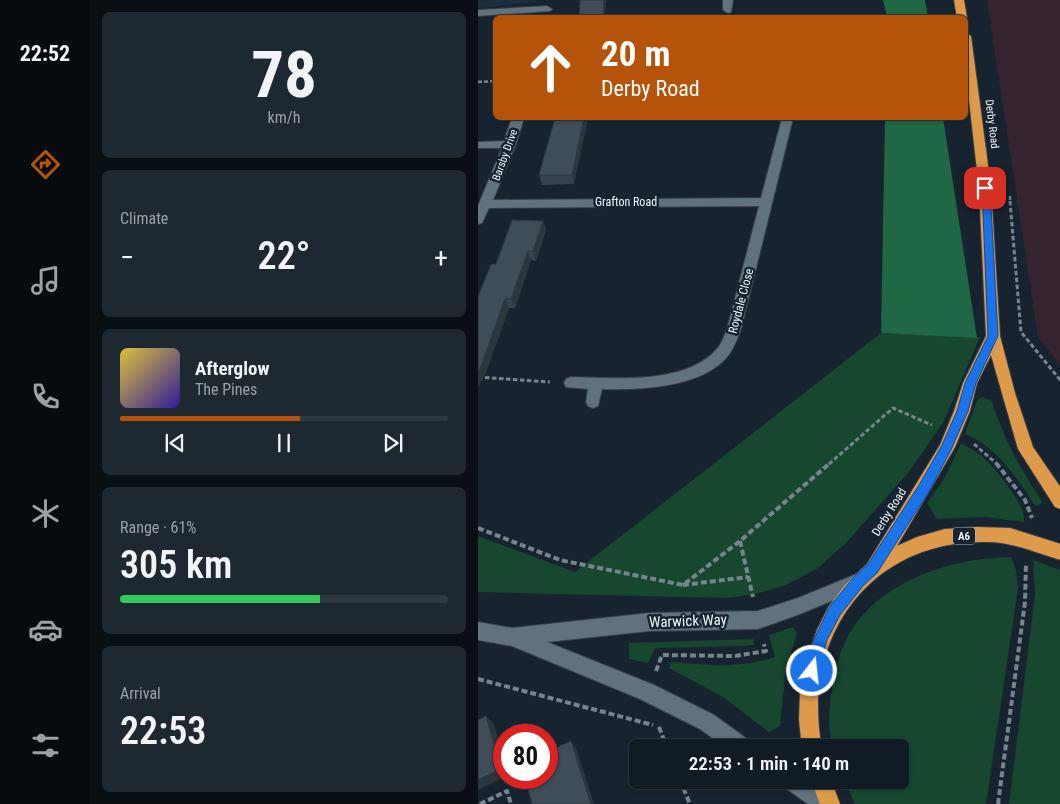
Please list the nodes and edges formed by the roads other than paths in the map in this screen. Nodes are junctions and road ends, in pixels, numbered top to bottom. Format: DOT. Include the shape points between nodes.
graph roads {
  1 [pos="959,0"];
  2 [pos="547,9"];
  3 [pos="478,13"];
  4 [pos="962,15"];
  5 [pos="968,52"];
  6 [pos="517,120"];
  7 [pos="788,120"];
  8 [pos="510,144"];
  9 [pos="478,145"];
  10 [pos="767,202"];
  11 [pos="486,204"];
  12 [pos="478,220"];
  13 [pos="993,336"];
  14 [pos="571,383"];
  15 [pos="596,383"];
  16 [pos="593,402"];
  17 [pos="1060,502"];
  18 [pos="1060,552"];
  19 [pos="872,569"];
  20 [pos="859,582"];
  21 [pos="478,630"];
  22 [pos="512,637"];
  23 [pos="731,739"];
  24 [pos="811,739"];
  25 [pos="804,789"];
  26 [pos="824,789"];
  27 [pos="826,804"];
  28 [pos="830,804"];
  1 -- 4 [label="highway"];
  2 -- 3 [label="street"];
  5 -- 13 [label="highway, Derby Road / A6" via="985,188"];
  6 -- 8 [label="street, Barsby Drive"];
  7 -- 10 [label="street, Roydale Close"];
  8 -- 9 [label="street"];
  8 -- 11 [label="street, Barsby Drive"];
  10 -- 11 [label="street, Grafton Road"];
  10 -- 15 [label="street, Roydale Close" via="734,329 721,355 700,369 678,377"];
  11 -- 12 [label="street, Barsby Drive"];
  13 -- 17 [label="highway, Derby Road / A6" via="1026,449"];
  13 -- 19 [label="highway, Derby Road / A6" via="970,383 953,435"];
  14 -- 15 [label="street, Roydale Close"];
  15 -- 16 [label="street"];
  18 -- 19 [label="highway, A6" via="1011,536 977,534 915,546"];
  19 -- 20 [label="highway, A6"];
  20 -- 22 [label="street, Warwick Way" via="758,620 649,622"];
  20 -- 24 [label="highway, A6" via="835,610 821,639 812,671 808,706"];
  21 -- 22 [label="street, Warwick Way"];
  22 -- 23 [label="street, Warwick Way" via="647,692 707,722"];
  25 -- 27 [label="street"];
  26 -- 28 [label="highway"];
}
